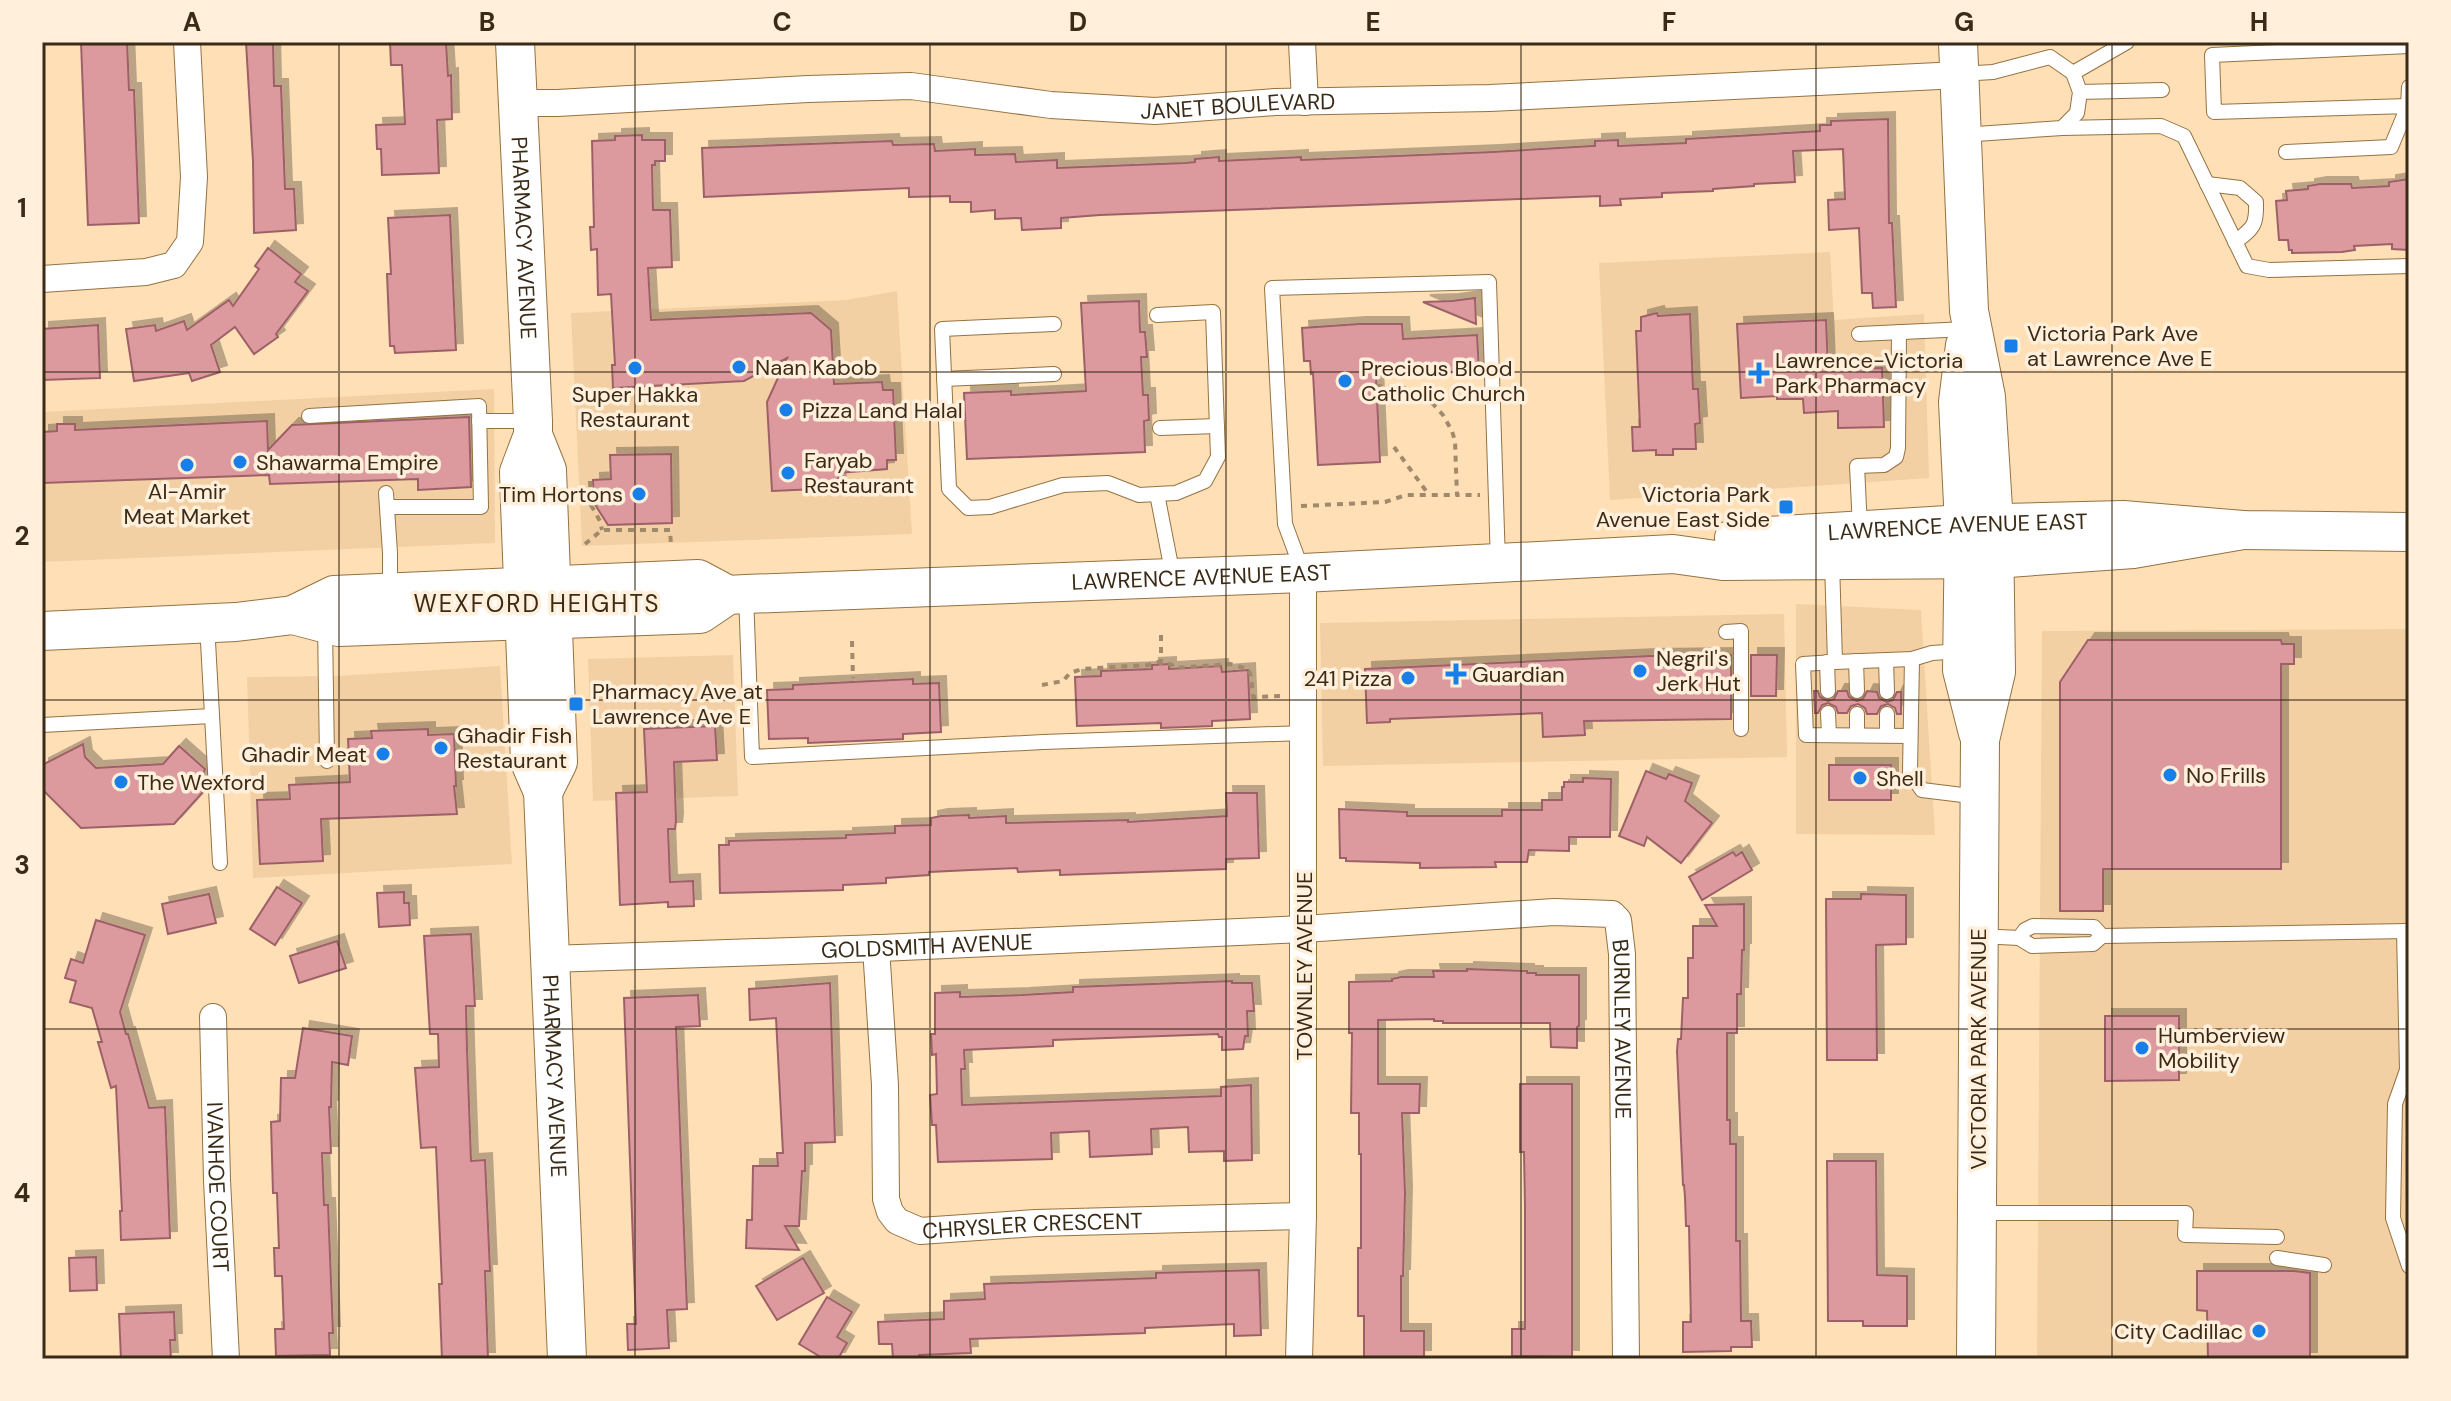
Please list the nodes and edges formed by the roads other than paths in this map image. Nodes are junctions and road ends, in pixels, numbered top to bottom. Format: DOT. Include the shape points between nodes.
graph roads {
  1 [pos="187,42"];
  2 [pos="515,42"];
  3 [pos="1302,42"];
  4 [pos="2127,42"];
  5 [pos="2409,46"];
  6 [pos="2050,50"];
  7 [pos="1958,58"];
  8 [pos="2073,73"];
  9 [pos="2409,87"];
  10 [pos="2162,90"];
  11 [pos="2080,92"];
  12 [pos="1305,102"];
  13 [pos="518,103"];
  14 [pos="2408,106"];
  15 [pos="2062,128"];
  16 [pos="1962,135"];
  17 [pos="2286,152"];
  18 [pos="2207,184"];
  19 [pos="2235,242"];
  20 [pos="2409,266"];
  21 [pos="42,279"];
  22 [pos="1157,315"];
  23 [pos="1968,320"];
  24 [pos="1054,324"];
  25 [pos="1899,332"];
  26 [pos="1859,334"];
  27 [pos="1054,374"];
  28 [pos="944,379"];
  29 [pos="309,416"];
  30 [pos="479,421"];
  31 [pos="1217,426"];
  32 [pos="533,428"];
  33 [pos="1160,428"];
  34 [pos="1157,494"];
  35 [pos="1860,530"];
  36 [pos="2409,532"];
  37 [pos="1979,542"];
  38 [pos="1673,554"];
  39 [pos="1832,562"];
  40 [pos="1498,563"];
  41 [pos="1303,573"];
  42 [pos="1174,578"];
  43 [pos="390,592"];
  44 [pos="737,594"];
  45 [pos="537,603"];
  46 [pos="309,619"];
  47 [pos="207,623"];
  48 [pos="42,631"];
  49 [pos="1726,632"];
  50 [pos="1962,651"];
  51 [pos="1912,659"];
  52 [pos="1886,660"];
  53 [pos="1856,661"];
  54 [pos="1831,662"];
  55 [pos="1828,691"];
  56 [pos="1857,691"];
  57 [pos="1887,692"];
  58 [pos="1828,713"];
  59 [pos="1857,714"];
  60 [pos="1887,714"];
  61 [pos="212,716"];
  62 [pos="42,725"];
  63 [pos="1741,729"];
  64 [pos="1304,733"];
  65 [pos="1829,735"];
  66 [pos="1857,735"];
  67 [pos="1887,735"];
  68 [pos="1910,736"];
  69 [pos="1980,740"];
  70 [pos="327,761"];
  71 [pos="1979,797"];
  72 [pos="220,863"];
  73 [pos="1304,929"];
  74 [pos="2407,931"];
  75 [pos="1979,936"];
  76 [pos="876,948"];
  77 [pos="549,959"];
  78 [pos="213,1017"];
  79 [pos="2408,1070"];
  80 [pos="1977,1213"];
  81 [pos="1303,1216"];
  82 [pos="2277,1237"];
  83 [pos="2277,1258"];
  84 [pos="2324,1265"];
  85 [pos="2409,1266"];
  86 [pos="226,1359"];
  87 [pos="567,1359"];
  88 [pos="1299,1359"];
  89 [pos="1626,1359"];
  90 [pos="1976,1359"];
  1 -- 21 [label="street" via="194,177 190,242 174,265 146,272"];
  2 -- 13 [label="main road, PHARMACY AVENUE"];
  3 -- 12 [label="street"];
  4 -- 8 [label="lane"];
  5 -- 14 [label="lane" via="2212,55 2214,112"];
  6 -- 7 [label="lane" via="1993,72"];
  6 -- 8 [label="lane"];
  7 -- 12 [label="street, JANET BOULEVARD" via="1490,98"];
  7 -- 16 [label="main road, VICTORIA PARK AVENUE"];
  8 -- 11 [label="lane"];
  9 -- 14 [label="lane"];
  10 -- 11 [label="lane"];
  11 -- 15 [label="lane" via="2077,113"];
  12 -- 13 [label="street, JANET BOULEVARD" via="1155,111 1051,105 911,86"];
  13 -- 32 [label="main road, PHARMACY AVENUE"];
  14 -- 17 [label="lane" via="2391,147"];
  15 -- 16 [label="lane"];
  15 -- 18 [label="lane" via="2161,126 2184,136"];
  16 -- 23 [label="main road, VICTORIA PARK AVENUE"];
  18 -- 19 [label="lane"];
  18 -- 19 [label="lane" via="2240,188 2256,202 2253,228"];
  19 -- 20 [label="lane" via="2247,266 2269,270"];
  22 -- 31 [label="lane" via="1213,312"];
  23 -- 25 [label="lane"];
  23 -- 37 [label="main road, VICTORIA PARK AVENUE" via="1986,397"];
  24 -- 28 [label="lane" via="942,329"];
  25 -- 26 [label="lane"];
  25 -- 35 [label="lane" via="1898,448 1896,457 1884,465 1857,466"];
  27 -- 28 [label="lane"];
  28 -- 34 [label="lane" via="949,489 968,508 990,507 1063,485 1108,483 1139,495"];
  29 -- 30 [label="lane" via="479,406"];
  30 -- 32 [label="lane"];
  30 -- 43 [label="lane" via="481,507 387,500"];
  31 -- 33 [label="lane"];
  31 -- 34 [label="lane" via="1218,457 1205,481 1176,493"];
  32 -- 45 [label="main road, PHARMACY AVENUE" via="547,470"];
  34 -- 42 [label="lane"];
  35 -- 37 [label="main road, LAWRENCE AVENUE EAST"];
  35 -- 38 [label="main road, LAWRENCE AVENUE EAST" via="1725,538"];
  36 -- 37 [label="main road, LAWRENCE AVENUE EAST" via="2243,530 2123,520"];
  37 -- 39 [label="main road, LAWRENCE AVENUE EAST"];
  37 -- 50 [label="main road, VICTORIA PARK AVENUE"];
  37 -- 69 [label="main road, VICTORIA PARK AVENUE" via="1996,672"];
  38 -- 39 [label="main road, LAWRENCE AVENUE EAST" via="1723,561"];
  38 -- 40 [label="main road, LAWRENCE AVENUE EAST"];
  39 -- 54 [label="lane"];
  40 -- 41 [label="main road, LAWRENCE AVENUE EAST"];
  40 -- 41 [label="lane" via="1489,282 1272,288 1285,524"];
  41 -- 42 [label="main road, LAWRENCE AVENUE EAST"];
  41 -- 64 [label="street, TOWNLEY AVENUE"];
  42 -- 44 [label="main road, LAWRENCE AVENUE EAST"];
  43 -- 45 [label="main road, LAWRENCE AVENUE EAST"];
  43 -- 46 [label="main road, LAWRENCE AVENUE EAST" via="334,595"];
  44 -- 45 [label="main road, LAWRENCE AVENUE EAST" via="698,579"];
  44 -- 64 [label="lane" via="752,757"];
  45 -- 46 [label="main road, LAWRENCE AVENUE EAST" via="339,627"];
  45 -- 77 [label="main road, PHARMACY AVENUE" via="530,762 543,792"];
  46 -- 47 [label="main road, LAWRENCE AVENUE EAST"];
  46 -- 70 [label="lane"];
  47 -- 48 [label="main road, LAWRENCE AVENUE EAST"];
  47 -- 61 [label="lane"];
  49 -- 63 [label="lane" via="1741,631"];
  50 -- 51 [label="lane"];
  50 -- 69 [label="main road, VICTORIA PARK AVENUE"];
  51 -- 52 [label="lane"];
  51 -- 68 [label="lane"];
  52 -- 53 [label="lane"];
  52 -- 57 [label="lane"];
  53 -- 54 [label="lane"];
  53 -- 56 [label="lane"];
  54 -- 55 [label="lane"];
  54 -- 65 [label="lane" via="1803,664 1806,735"];
  58 -- 65 [label="lane"];
  59 -- 66 [label="lane"];
  60 -- 67 [label="lane"];
  61 -- 62 [label="lane"];
  61 -- 72 [label="lane"];
  64 -- 73 [label="street, TOWNLEY AVENUE"];
  65 -- 66 [label="lane"];
  66 -- 67 [label="lane"];
  67 -- 68 [label="lane"];
  68 -- 71 [label="lane" via="1910,772 1922,790"];
  69 -- 71 [label="main road, VICTORIA PARK AVENUE"];
  71 -- 75 [label="main road, VICTORIA PARK AVENUE"];
  73 -- 76 [label="street, GOLDSMITH AVENUE"];
  73 -- 81 [label="street, TOWNLEY AVENUE"];
  73 -- 89 [label="street, BURNLEY AVENUE" via="1554,912 1604,912 1618,920"];
  74 -- 75 [label="lane" via="2102,936 2093,944 2032,946 2019,938"];
  74 -- 79 [label="lane"];
  75 -- 80 [label="main road, VICTORIA PARK AVENUE"];
  76 -- 77 [label="street, GOLDSMITH AVENUE"];
  76 -- 81 [label="street, CHRYSLER CRESCENT" via="886,1199 897,1221 920,1231 938,1231 985,1225"];
  77 -- 87 [label="main road, PHARMACY AVENUE"];
  78 -- 86 [label="street, IVANHOE COURT"];
  79 -- 85 [label="lane" via="2395,1104 2393,1218"];
  80 -- 82 [label="lane" via="2186,1213 2185,1235"];
  80 -- 90 [label="main road, VICTORIA PARK AVENUE"];
  81 -- 88 [label="street, TOWNLEY AVENUE"];
  83 -- 84 [label="lane"];
}
